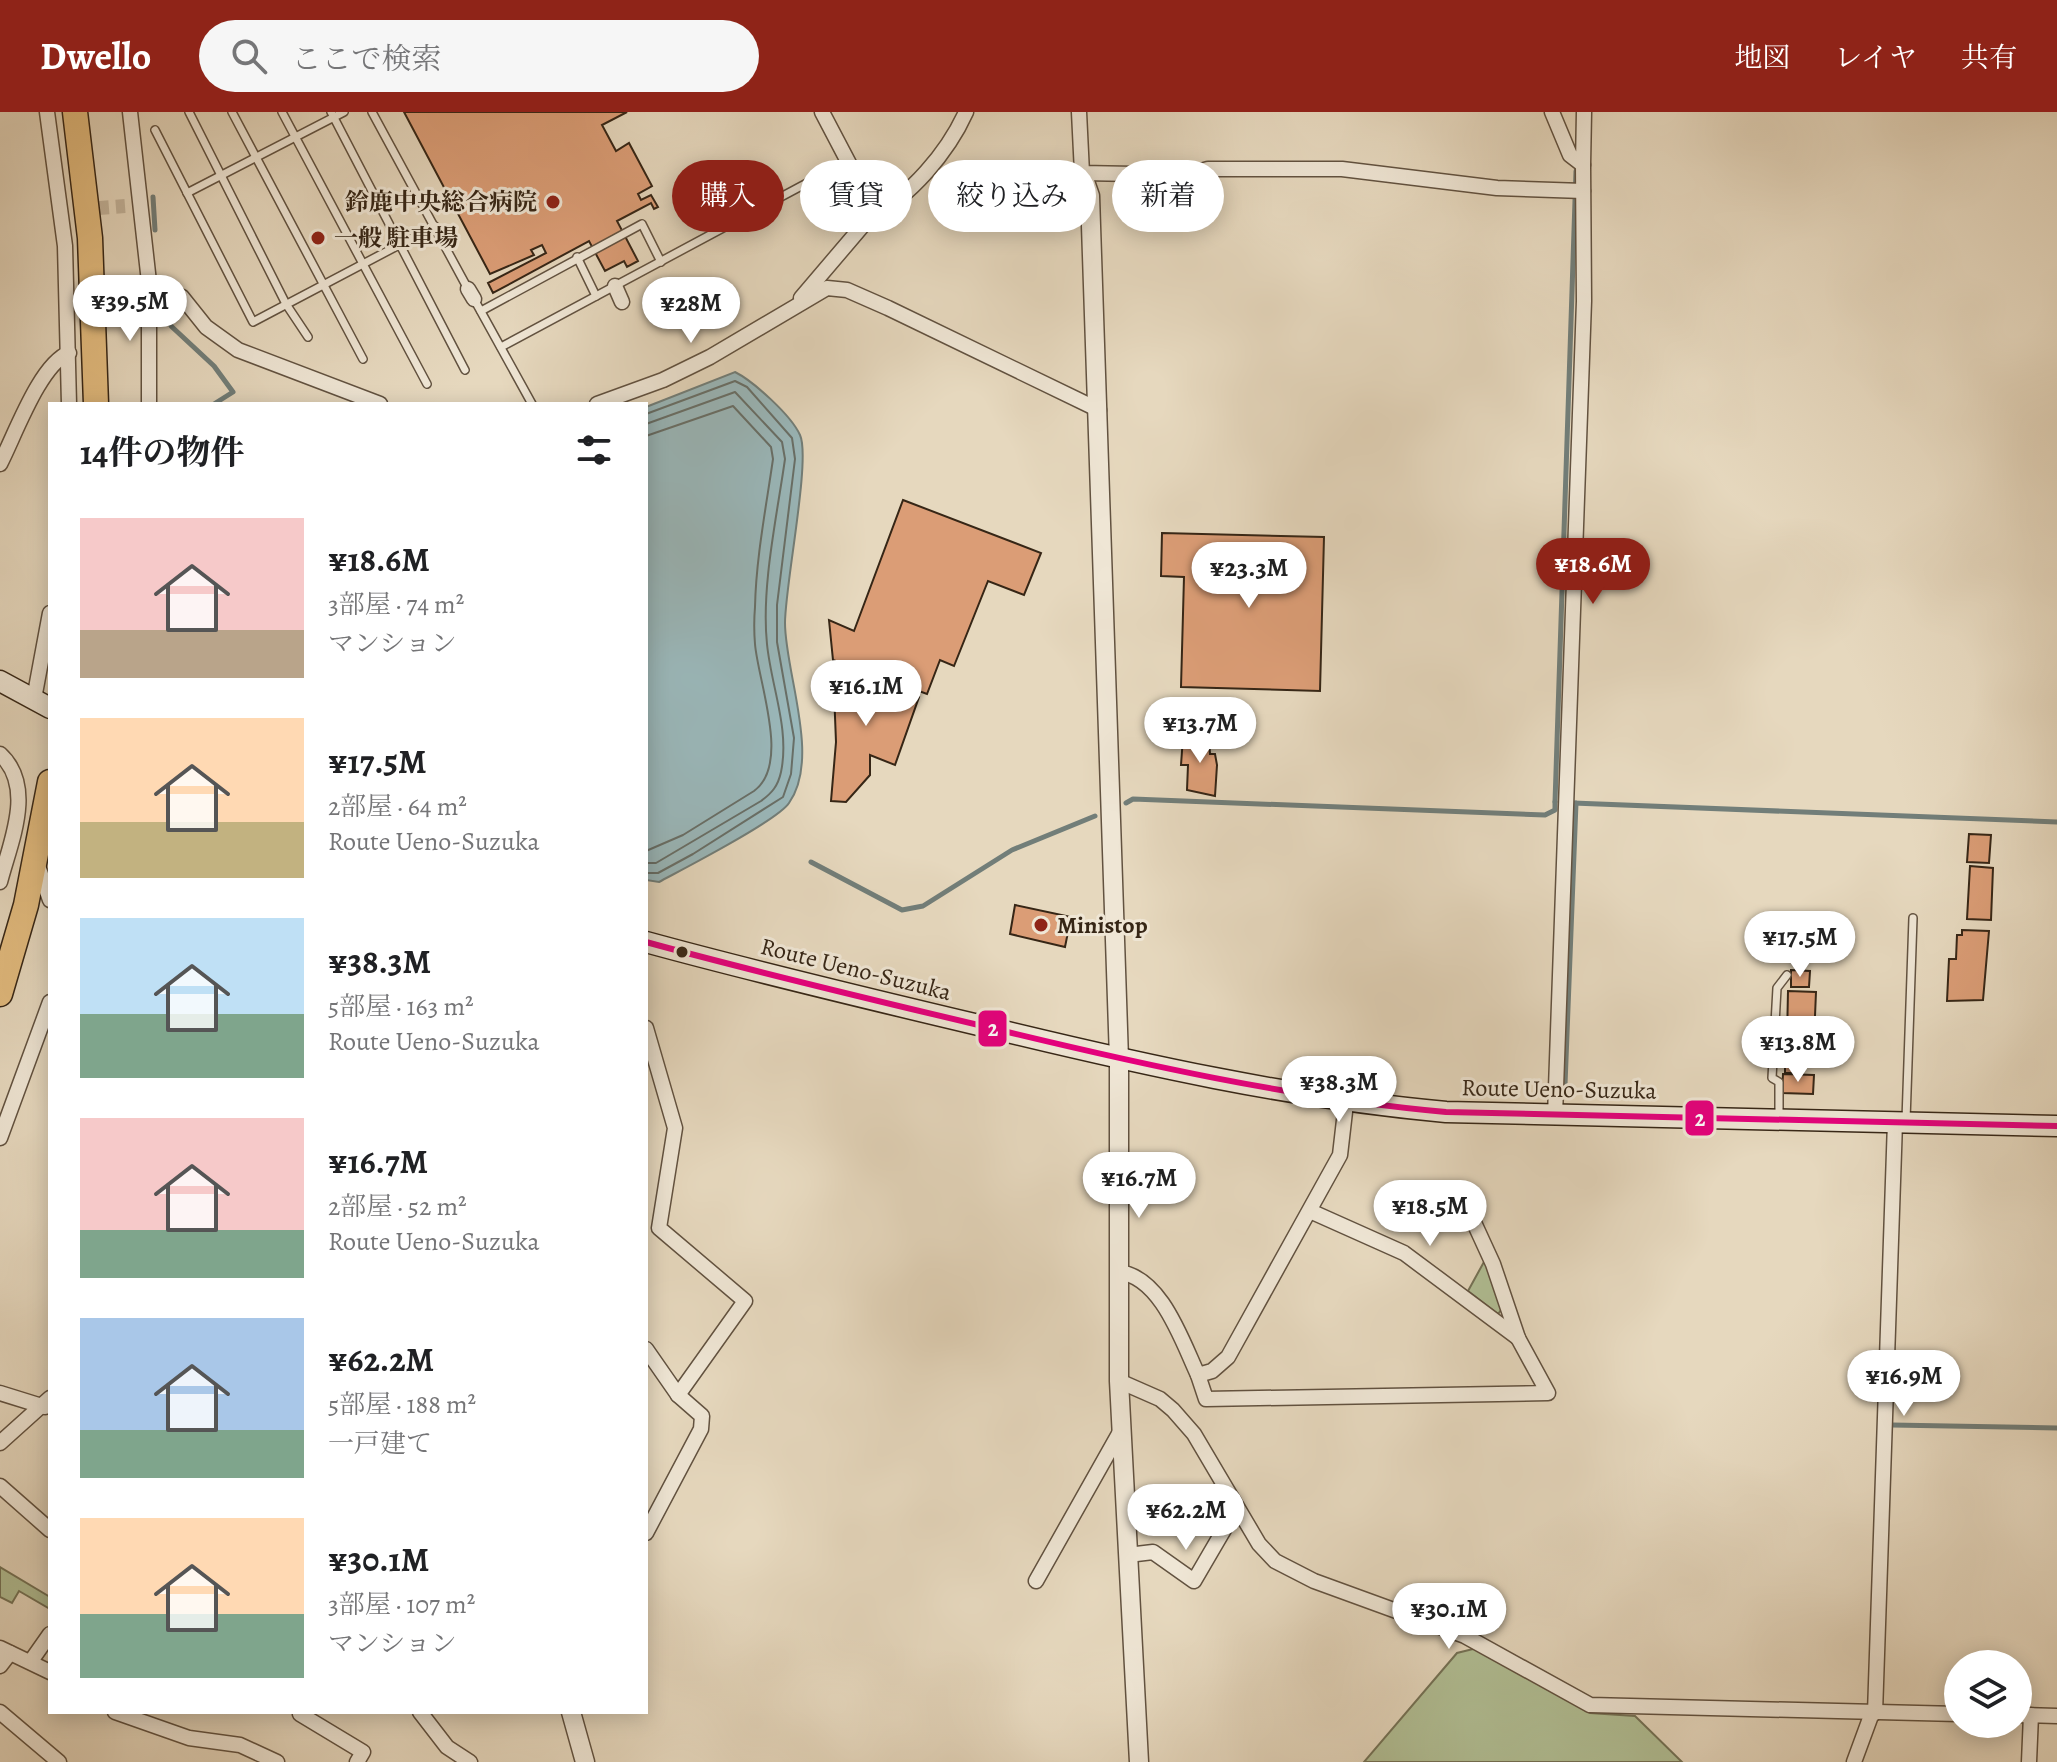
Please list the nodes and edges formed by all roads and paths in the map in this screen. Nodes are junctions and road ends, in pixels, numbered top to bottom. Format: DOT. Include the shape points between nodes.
graph roads {
  1 [pos="47,112"];
  2 [pos="75,112"];
  3 [pos="130,112"];
  4 [pos="189,112"];
  5 [pos="232,112"];
  6 [pos="282,112"];
  7 [pos="344,112"];
  8 [pos="372,112"];
  9 [pos="822,112"];
  10 [pos="966,112"];
  11 [pos="1079,112"];
  12 [pos="1552,112"];
  13 [pos="1584,112"];
  14 [pos="333,115"];
  15 [pos="155,130"];
  16 [pos="296,137"];
  17 [pos="256,157"];
  18 [pos="847,160"];
  19 [pos="1081,160"];
  20 [pos="1583,165"];
  21 [pos="1096,173"];
  22 [pos="222,175"];
  23 [pos="912,183"];
  24 [pos="800,187"];
  25 [pos="1583,191"];
  26 [pos="187,193"];
  27 [pos="140,205"];
  28 [pos="125,206"];
  29 [pos="435,226"];
  30 [pos="857,232"];
  31 [pos="1092,232"];
  32 [pos="398,244"];
  33 [pos="577,257"];
  34 [pos="661,262"];
  35 [pos="363,263"];
  36 [pos="149,282"];
  37 [pos="323,284"];
  38 [pos="615,286"];
  39 [pos="596,296"];
  40 [pos="474,299"];
  41 [pos="622,302"];
  42 [pos="286,304"];
  43 [pos="795,305"];
  44 [pos="308,337"];
  45 [pos="501,347"];
  46 [pos="69,353"];
  47 [pos="363,359"];
  48 [pos="465,370"];
  49 [pos="427,384"];
  50 [pos="146,400"];
  51 [pos="69,402"];
  52 [pos="96,402"];
  53 [pos="375,402"];
  54 [pos="531,402"];
  55 [pos="602,402"];
  56 [pos="1099,410"];
  57 [pos="0,464"];
  58 [pos="48,636"];
  59 [pos="0,681"];
  60 [pos="42,703"];
  61 [pos="0,754"];
  62 [pos="48,792"];
  63 [pos="35,859"];
  64 [pos="0,882"];
  65 [pos="48,895"];
  66 [pos="1913,918"];
  67 [pos="648,943"];
  68 [pos="1787,975"];
  69 [pos="0,994"];
  70 [pos="48,1007"];
  71 [pos="648,1035"];
  72 [pos="1119,1059"];
  73 [pos="1346,1103"];
  74 [pos="1555,1116"];
  75 [pos="1779,1120"];
  76 [pos="1900,1122"];
  77 [pos="2057,1126"];
  78 [pos="0,1138"];
  79 [pos="1310,1211"];
  80 [pos="1471,1216"];
  81 [pos="1118,1272"];
  82 [pos="1518,1338"];
  83 [pos="648,1352"];
  84 [pos="1198,1375"];
  85 [pos="1119,1381"];
  86 [pos="0,1393"];
  87 [pos="678,1395"];
  88 [pos="47,1404"];
  89 [pos="1120,1432"];
  90 [pos="0,1443"];
  91 [pos="0,1486"];
  92 [pos="1236,1509"];
  93 [pos="48,1528"];
  94 [pos="648,1529"];
  95 [pos="1128,1555"];
  96 [pos="1036,1581"];
  97 [pos="48,1637"];
  98 [pos="5,1651"];
  99 [pos="31,1661"];
  100 [pos="0,1666"];
  101 [pos="48,1671"];
  102 [pos="0,1712"];
  103 [pos="1874,1713"];
  104 [pos="121,1714"];
  105 [pos="300,1714"];
  106 [pos="422,1714"];
  107 [pos="572,1714"];
  108 [pos="1944,1714"];
  109 [pos="2032,1715"];
  110 [pos="2057,1716"];
  111 [pos="2026,1738"];
  112 [pos="59,1762"];
  113 [pos="277,1762"];
  114 [pos="357,1762"];
  115 [pos="470,1762"];
  116 [pos="585,1762"];
  117 [pos="1139,1762"];
  118 [pos="1854,1762"];
  119 [pos="2029,1762"];
  1 -- 46 [label="street" via="68,211"];
  2 -- 52 [label="highway" via="90,238"];
  3 -- 27 [label="street"];
  4 -- 22 [label="lane"];
  5 -- 17 [label="lane"];
  6 -- 16 [label="lane"];
  7 -- 14 [label="lane"];
  8 -- 29 [label="lane"];
  9 -- 18 [label="street"];
  10 -- 23 [label="street" via="937,158"];
  11 -- 19 [label="street"];
  12 -- 20 [label="street" via="1570,155"];
  13 -- 20 [label="street"];
  14 -- 16 [label="lane"];
  14 -- 32 [label="lane"];
  15 -- 26 [label="lane"];
  16 -- 17 [label="lane"];
  16 -- 35 [label="lane"];
  17 -- 22 [label="lane"];
  17 -- 37 [label="lane"];
  20 -- 25 [label="street"];
  21 -- 25 [label="street" via="1342,169 1497,188"];
  22 -- 26 [label="lane"];
  22 -- 42 [label="lane"];
  24 -- 34 [label="lane"];
  25 -- 74 [label="street" via="1584,316"];
  26 -- 42 [label="lane" via="253,322"];
  27 -- 28 [label="street"];
  27 -- 36 [label="street"];
  29 -- 32 [label="lane"];
  29 -- 40 [label="lane"];
  30 -- 43 [label="street"];
  31 -- 56 [label="street"];
  32 -- 35 [label="lane"];
  32 -- 48 [label="lane"];
  33 -- 34 [label="lane" via="642,224"];
  33 -- 39 [label="lane"];
  33 -- 40 [label="lane"];
  34 -- 38 [label="lane"];
  35 -- 37 [label="lane"];
  35 -- 49 [label="lane"];
  36 -- 50 [label="street"];
  36 -- 53 [label="street" via="182,297 206,327 238,350"];
  37 -- 42 [label="lane"];
  37 -- 47 [label="lane"];
  38 -- 39 [label="lane"];
  38 -- 41 [label="street"];
  39 -- 45 [label="lane"];
  40 -- 45 [label="lane"];
  42 -- 44 [label="lane"];
  43 -- 55 [label="street" via="710,357"];
  43 -- 56 [label="street" via="827,288 847,290"];
  45 -- 54 [label="lane"];
  46 -- 51 [label="street"];
  46 -- 57 [label="street" via="57,358 46,373"];
  56 -- 72 [label="street"];
  58 -- 60 [label="street"];
  59 -- 60 [label="main road"];
  61 -- 64 [label="street" via="16,777 19,798"];
  62 -- 63 [label="highway"];
  63 -- 65 [label="street"];
  63 -- 69 [label="highway"];
  66 -- 76 [label="lane"];
  67 -- 72 [label="main road, Route Ueno-Suzuka"];
  68 -- 75 [label="lane" via="1777,988 1772,1078 1779,1082"];
  70 -- 78 [label="street"];
  71 -- 87 [label="street" via="675,1128 659,1228 745,1301"];
  72 -- 73 [label="main road, Route Ueno-Suzuka"];
  72 -- 81 [label="street"];
  73 -- 74 [label="main road, Route Ueno-Suzuka"];
  73 -- 79 [label="street" via="1340,1155"];
  74 -- 75 [label="main road, Route Ueno-Suzuka"];
  75 -- 76 [label="main road, Route Ueno-Suzuka"];
  76 -- 77 [label="main road, Route Ueno-Suzuka"];
  76 -- 103 [label="street"];
  79 -- 82 [label="street" via="1404,1253"];
  79 -- 84 [label="street" via="1228,1357"];
  80 -- 82 [label="street"];
  81 -- 84 [label="street" via="1142,1280 1154,1294"];
  81 -- 85 [label="street"];
  82 -- 84 [label="street" via="1548,1393 1206,1399"];
  83 -- 87 [label="street"];
  85 -- 89 [label="street"];
  85 -- 92 [label="street" via="1173,1410 1194,1434"];
  86 -- 88 [label="street"];
  87 -- 94 [label="street" via="702,1416 701,1429"];
  88 -- 90 [label="street"];
  89 -- 95 [label="street"];
  89 -- 96 [label="street"];
  91 -- 93 [label="street"];
  92 -- 95 [label="street" via="1194,1581 1153,1552"];
  92 -- 103 [label="street" via="1275,1561 1314,1581 1465,1636 1590,1705"];
  95 -- 117 [label="street"];
  97 -- 99 [label="street"];
  98 -- 99 [label="street"];
  98 -- 100 [label="street"];
  99 -- 101 [label="street"];
  102 -- 112 [label="street"];
  103 -- 108 [label="street"];
  103 -- 118 [label="street"];
  104 -- 113 [label="street" via="189,1738 240,1745"];
  105 -- 114 [label="street" via="363,1752"];
  106 -- 115 [label="street" via="447,1747"];
  107 -- 116 [label="street"];
  109 -- 110 [label="street"];
  111 -- 119 [label="street"];
}
